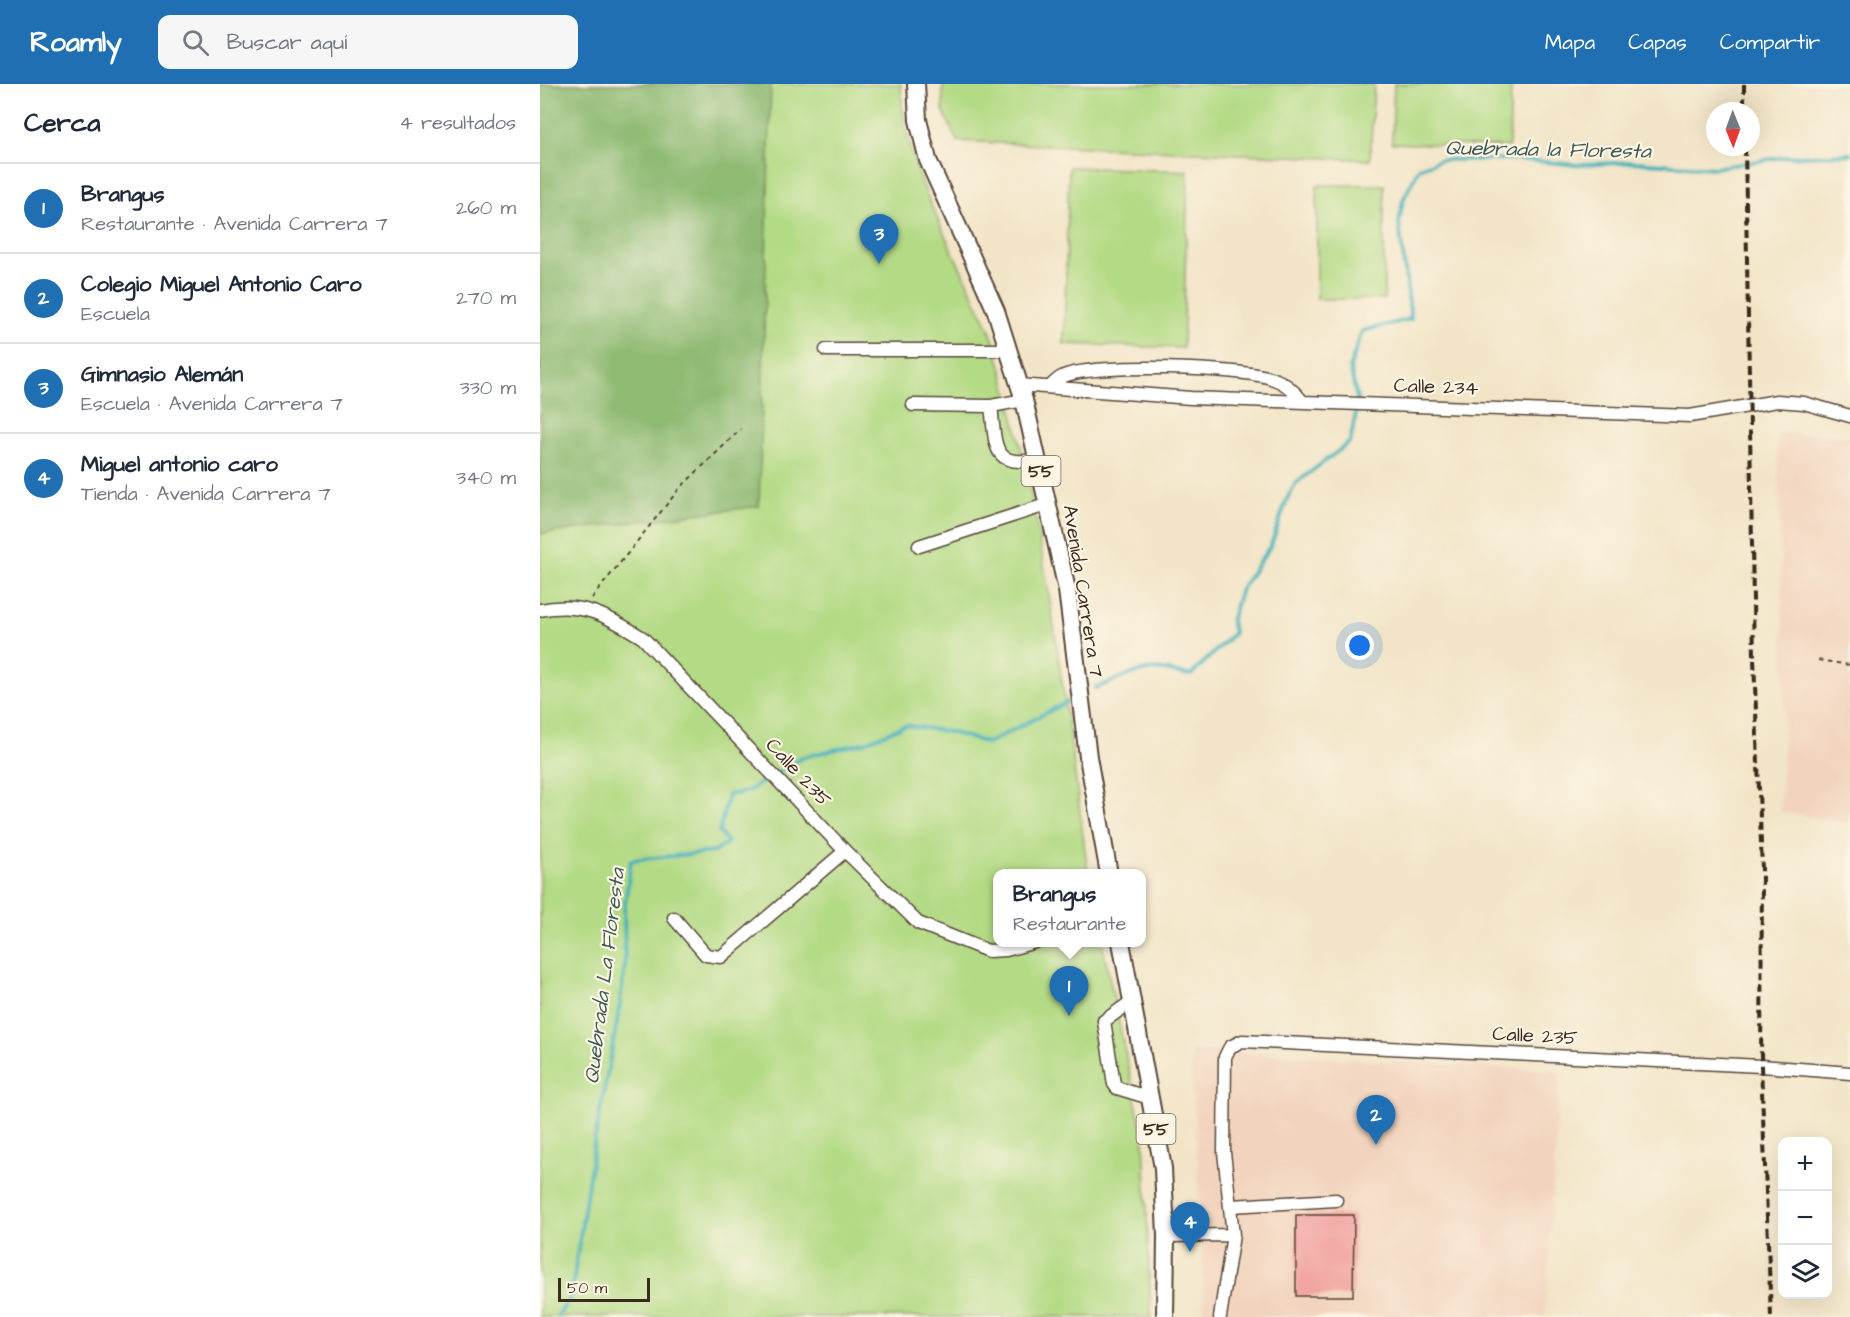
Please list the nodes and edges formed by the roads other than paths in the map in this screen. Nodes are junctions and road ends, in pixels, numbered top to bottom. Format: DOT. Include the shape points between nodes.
graph roads {
  1 [pos="916,84"];
  2 [pos="826,350"];
  3 [pos="1008,350"];
  4 [pos="1050,387"];
  5 [pos="1021,393"];
  6 [pos="1302,401"];
  7 [pos="914,405"];
  8 [pos="991,406"];
  9 [pos="1850,416"];
  10 [pos="1038,459"];
  11 [pos="1049,504"];
  12 [pos="919,546"];
  13 [pos="540,610"];
  14 [pos="845,851"];
  15 [pos="1108,869"];
  16 [pos="674,918"];
  17 [pos="1017,947"];
  18 [pos="1122,947"];
  19 [pos="1131,1002"];
  20 [pos="1850,1073"];
  21 [pos="1150,1098"];
  22 [pos="1336,1200"];
  23 [pos="1231,1206"];
  24 [pos="1233,1235"];
  25 [pos="1166,1236"];
  26 [pos="1165,1317"];
  27 [pos="1220,1317"];
  1 -- 3 [label="main road, Avenida Carrera 7 / 55" via="918,120 928,160 996,311"];
  2 -- 3 [label="street"];
  3 -- 5 [label="main road, Avenida Carrera 7 / 55"];
  4 -- 5 [label="street, Calle 234"];
  4 -- 6 [label="street, Calle 234" via="1191,398"];
  4 -- 6 [label="street" via="1062,376 1094,369 1218,370 1253,372 1277,380"];
  5 -- 8 [label="street, Calle 234"];
  5 -- 10 [label="main road, Avenida Carrera 7 / 55"];
  6 -- 9 [label="street, Calle 234" via="1690,416 1777,401 1804,403"];
  7 -- 8 [label="street, Calle 234"];
  8 -- 10 [label="street" via="994,437 1001,456 1017,463"];
  10 -- 11 [label="main road, Avenida Carrera 7 / 55"];
  11 -- 12 [label="street"];
  11 -- 15 [label="main road, Avenida Carrera 7 / 55"];
  13 -- 14 [label="street, Calle 235" via="584,607 643,638"];
  14 -- 16 [label="street" via="722,957 706,955"];
  14 -- 17 [label="street, Calle 235" via="918,923 988,951"];
  18 -- 19 [label="main road, 55"];
  19 -- 21 [label="main road, 55"];
  19 -- 21 [label="street" via="1104,1021 1114,1084"];
  20 -- 23 [label="street, Calle 235" via="1242,1041 1230,1047 1225,1057 1224,1152"];
  21 -- 25 [label="main road, 55" via="1163,1168"];
  22 -- 23 [label="street"];
  23 -- 24 [label="street"];
  24 -- 25 [label="street"];
  24 -- 27 [label="street"];
  25 -- 26 [label="main road, 55"];
}
